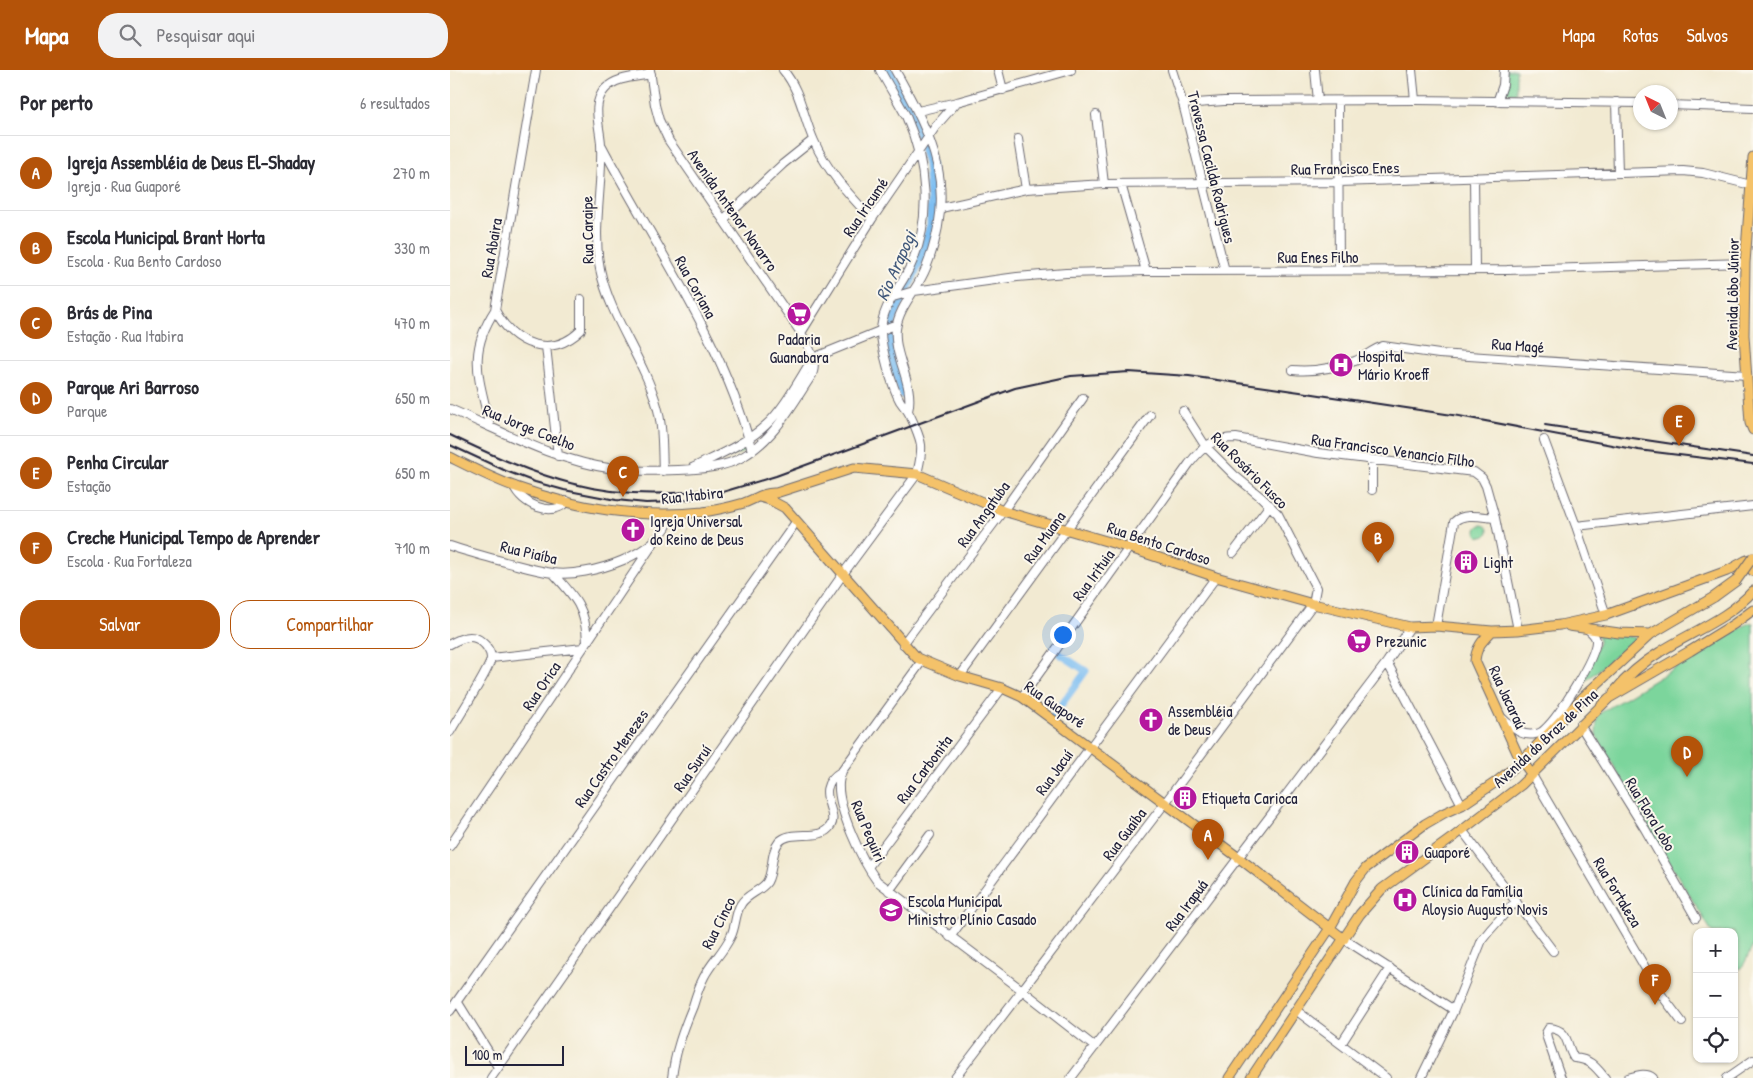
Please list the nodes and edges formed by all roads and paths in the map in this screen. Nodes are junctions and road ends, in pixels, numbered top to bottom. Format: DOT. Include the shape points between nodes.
graph roads {
  1 [pos="536,70"];
  2 [pos="783,70"];
  3 [pos="880,70"];
  4 [pos="894,70"];
  5 [pos="998,70"];
  6 [pos="1070,70"];
  7 [pos="1172,70"];
  8 [pos="1315,70"];
  9 [pos="1412,70"];
  10 [pos="1504,70"];
  11 [pos="651,72"];
  12 [pos="1003,90"];
  13 [pos="1415,100"];
  14 [pos="1318,101"];
  15 [pos="1338,101"];
  16 [pos="957,102"];
  17 [pos="1497,102"];
  18 [pos="1616,102"];
  19 [pos="1633,103"];
  20 [pos="1183,104"];
  21 [pos="1678,105"];
  22 [pos="1753,108"];
  23 [pos="918,112"];
  24 [pos="1096,115"];
  25 [pos="1018,138"];
  26 [pos="813,140"];
  27 [pos="601,144"];
  28 [pos="924,145"];
  29 [pos="1753,157"];
  30 [pos="1618,173"];
  31 [pos="1474,177"];
  32 [pos="1339,182"];
  33 [pos="1104,184"];
  34 [pos="1121,184"];
  35 [pos="1203,184"];
  36 [pos="1751,185"];
  37 [pos="1026,188"];
  38 [pos="941,208"];
  39 [pos="872,219"];
  40 [pos="723,220"];
  41 [pos="1745,263"];
  42 [pos="1339,270"];
  43 [pos="1475,270"];
  44 [pos="1146,271"];
  45 [pos="1225,271"];
  46 [pos="911,292"];
  47 [pos="896,296"];
  48 [pos="581,299"];
  49 [pos="495,310"];
  50 [pos="896,324"];
  51 [pos="883,329"];
  52 [pos="801,333"];
  53 [pos="546,346"];
  54 [pos="813,358"];
  55 [pos="1293,370"];
  56 [pos="1747,376"];
  57 [pos="1083,398"];
  58 [pos="450,408"];
  59 [pos="908,411"];
  60 [pos="1182,411"];
  61 [pos="1150,415"];
  62 [pos="490,427"];
  63 [pos="1753,430"];
  64 [pos="748,437"];
  65 [pos="1544,440"];
  66 [pos="1206,446"];
  67 [pos="752,451"];
  68 [pos="558,456"];
  69 [pos="450,457"];
  70 [pos="1372,460"];
  71 [pos="689,470"];
  72 [pos="663,471"];
  73 [pos="917,474"];
  74 [pos="786,489"];
  75 [pos="1372,490"];
  76 [pos="759,497"];
  77 [pos="1270,505"];
  78 [pos="1753,506"];
  79 [pos="785,508"];
  80 [pos="1003,511"];
  81 [pos="671,514"];
  82 [pos="1495,518"];
  83 [pos="796,522"];
  84 [pos="1576,526"];
  85 [pos="1066,530"];
  86 [pos="655,541"];
  87 [pos="452,548"];
  88 [pos="1130,548"];
  89 [pos="1233,553"];
  90 [pos="1753,558"];
  91 [pos="1753,570"];
  92 [pos="1726,571"];
  93 [pos="553,574"];
  94 [pos="843,574"];
  95 [pos="1216,577"];
  96 [pos="1753,591"];
  97 [pos="1313,604"];
  98 [pos="1752,612"];
  99 [pos="1606,615"];
  100 [pos="1560,625"];
  101 [pos="1436,626"];
  102 [pos="1410,627"];
  103 [pos="1586,628"];
  104 [pos="1518,630"];
  105 [pos="1492,631"];
  106 [pos="1650,634"];
  107 [pos="450,644"];
  108 [pos="903,644"];
  109 [pos="585,645"];
  110 [pos="491,658"];
  111 [pos="922,661"];
  112 [pos="1387,662"];
  113 [pos="960,676"];
  114 [pos="1002,688"];
  115 [pos="1022,697"];
  116 [pos="1609,698"];
  117 [pos="1500,716"];
  118 [pos="1580,725"];
  119 [pos="450,732"];
  120 [pos="1090,747"];
  121 [pos="1522,761"];
  122 [pos="842,771"];
  123 [pos="1532,775"];
  124 [pos="1165,803"];
  125 [pos="1462,805"];
  126 [pos="1462,830"];
  127 [pos="930,835"];
  128 [pos="450,846"];
  129 [pos="1240,858"];
  130 [pos="868,867"];
  131 [pos="889,891"];
  132 [pos="1516,902"];
  133 [pos="1696,918"];
  134 [pos="1330,928"];
  135 [pos="950,937"];
  136 [pos="1344,939"];
  137 [pos="1553,952"];
  138 [pos="1390,968"];
  139 [pos="1022,990"];
  140 [pos="457,1001"];
  141 [pos="1454,1010"];
  142 [pos="450,1011"];
  143 [pos="1297,1011"];
  144 [pos="1682,1022"];
  145 [pos="1341,1044"];
  146 [pos="1095,1047"];
  147 [pos="1753,1060"];
  148 [pos="498,1067"];
  149 [pos="491,1078"];
  150 [pos="672,1078"];
  151 [pos="955,1078"];
  152 [pos="1071,1078"];
  153 [pos="1229,1078"];
  154 [pos="1251,1078"];
  155 [pos="1386,1078"];
  156 [pos="1421,1078"];
  157 [pos="1561,1078"];
  158 [pos="1605,1078"];
  159 [pos="1628,1078"];
  160 [pos="1653,1078"];
  161 [pos="1727,1078"];
  1 -- 49 [label="street, Rua Abaira"];
  2 -- 26 [label="street" via="802,102"];
  3 -- 28 [label="street"];
  4 -- 23 [label="street"];
  5 -- 12 [label="street"];
  6 -- 12 [label="street"];
  7 -- 20 [label="street, Travessa Cacilda Rodrigues"];
  8 -- 14 [label="street"];
  9 -- 13 [label="street"];
  10 -- 17 [label="street"];
  11 -- 27 [label="street, Rua Caraipe" via="620,80 603,90 597,109"];
  11 -- 40 [label="street, Avenida Antenor Navarro" via="655,105 669,141"];
  12 -- 16 [label="street"];
  13 -- 15 [label="street"];
  13 -- 17 [label="street"];
  14 -- 15 [label="street"];
  14 -- 20 [label="street"];
  15 -- 32 [label="street"];
  16 -- 23 [label="street"];
  16 -- 28 [label="street, Rua Iricumé"];
  17 -- 18 [label="street"];
  18 -- 19 [label="street"];
  18 -- 30 [label="street"];
  20 -- 35 [label="street, Travessa Cacilda Rodrigues"];
  21 -- 22 [label="street"];
  23 -- 28 [label="street"];
  24 -- 33 [label="street"];
  25 -- 37 [label="street"];
  26 -- 39 [label="street" via="839,184"];
  26 -- 40 [label="street"];
  27 -- 64 [label="street, Rua Coriana" via="708,338 730,385"];
  27 -- 72 [label="street, Rua Caraipe" via="600,269 606,291 657,405"];
  28 -- 38 [label="street" via="934,153"];
  28 -- 39 [label="street, Rua Iricumé"];
  28 -- 47 [label="street" via="926,202 919,242"];
  29 -- 36 [label="main road, Avenida Lôbo Júnior"];
  30 -- 31 [label="street, Rua Francisco Enes"];
  30 -- 36 [label="street, Rua Francisco Enes" via="1683,171"];
  31 -- 32 [label="street, Rua Francisco Enes"];
  31 -- 43 [label="street"];
  32 -- 35 [label="street, Rua Francisco Enes"];
  32 -- 42 [label="street"];
  33 -- 34 [label="street, Rua Francisco Enes"];
  33 -- 37 [label="street, Rua Francisco Enes"];
  34 -- 35 [label="street, Rua Francisco Enes"];
  34 -- 44 [label="street"];
  35 -- 45 [label="street, Travessa Cacilda Rodrigues"];
  36 -- 41 [label="main road, Avenida Lôbo Júnior"];
  37 -- 38 [label="street, Rua Francisco Enes"];
  38 -- 46 [label="street" via="935,243 921,280"];
  39 -- 52 [label="street, Rua Iricumé"];
  40 -- 52 [label="street, Avenida Antenor Navarro"];
  41 -- 43 [label="street, Rua Enes Filho"];
  41 -- 56 [label="main road, Avenida Lôbo Júnior"];
  42 -- 43 [label="street, Rua Enes Filho"];
  42 -- 45 [label="street, Rua Enes Filho"];
  44 -- 45 [label="street, Rua Enes Filho"];
  44 -- 46 [label="street, Rua Enes Filho" via="1017,277"];
  46 -- 47 [label="street, Rua Enes Filho"];
  46 -- 50 [label="street"];
  47 -- 51 [label="street" via="884,315"];
  48 -- 53 [label="street" via="581,330 571,340"];
  49 -- 53 [label="street" via="508,330 519,339"];
  49 -- 62 [label="street, Rua Abaira" via="482,334 477,356"];
  50 -- 51 [label="street"];
  50 -- 59 [label="street" via="896,340 910,399"];
  51 -- 54 [label="street"];
  51 -- 59 [label="street" via="882,341 896,392"];
  52 -- 54 [label="street, Avenida Antenor Navarro"];
  53 -- 68 [label="street"];
  54 -- 64 [label="street" via="772,419"];
  54 -- 67 [label="street" via="812,375 772,432"];
  55 -- 56 [label="street, Rua Magé" via="1303,371 1357,360 1383,346 1439,354"];
  56 -- 63 [label="main road, Avenida Lôbo Júnior"];
  57 -- 80 [label="street, Rua Angatuba"];
  58 -- 62 [label="street, Rua Jorge Coelho"];
  59 -- 73 [label="street" via="921,443"];
  60 -- 66 [label="street, Rua Rosário Fusco"];
  61 -- 85 [label="street, Rua Muana"];
  62 -- 68 [label="street, Rua Jorge Coelho"];
  64 -- 67 [label="street, Rua Coriana"];
  64 -- 71 [label="street"];
  65 -- 84 [label="street"];
  66 -- 70 [label="street, Rua Francisco Venancio Filho" via="1223,438 1236,438"];
  66 -- 77 [label="street, Rua Rosário Fusco"];
  66 -- 88 [label="street, Rua Irituia" via="1189,464"];
  67 -- 71 [label="street" via="734,461"];
  68 -- 72 [label="street, Rua Jorge Coelho" via="612,468"];
  69 -- 81 [label="main road, Rua Itabira" via="514,486 567,501 627,512"];
  70 -- 75 [label="street"];
  70 -- 82 [label="street, Rua Francisco Venancio Filho" via="1474,472 1486,486"];
  71 -- 72 [label="street, Rua Jorge Coelho"];
  73 -- 74 [label="main road, Rua Bento Cardoso" via="854,468"];
  73 -- 80 [label="main road, Rua Bento Cardoso"];
  73 -- 94 [label="street, Rua Suruí"];
  74 -- 76 [label="main road, Rua Bento Cardoso"];
  74 -- 79 [label="main road" via="783,496"];
  76 -- 79 [label="main road, Rua Guaporé"];
  76 -- 81 [label="main road, Rua Itabira" via="719,509"];
  77 -- 89 [label="street"];
  77 -- 97 [label="street, Rua Rosário Fusco" via="1284,524 1316,588"];
  78 -- 84 [label="street"];
  79 -- 83 [label="main road, Rua Guaporé"];
  80 -- 85 [label="main road, Rua Bento Cardoso"];
  80 -- 108 [label="street, Rua Angatuba"];
  81 -- 86 [label="street, Rua Piaíba" via="667,526"];
  82 -- 101 [label="street" via="1464,516 1454,522"];
  82 -- 104 [label="street, Rua Francisco Venancio Filho"];
  83 -- 94 [label="main road, Rua Guaporé"];
  83 -- 140 [label="street, Rua Castro Menezes"];
  84 -- 99 [label="street"];
  85 -- 88 [label="main road, Rua Bento Cardoso"];
  85 -- 113 [label="street, Rua Muana"];
  86 -- 93 [label="street, Rua Piaíba" via="636,554 607,566"];
  86 -- 109 [label="street, Rua Orica"];
  87 -- 93 [label="street, Rua Piaíba"];
  88 -- 95 [label="main road, Rua Bento Cardoso"];
  88 -- 115 [label="street, Rua Irituia"];
  90 -- 92 [label="main road"];
  90 -- 106 [label="main road, Avenida do Braz de Pina, bridge" via="1736,581"];
  91 -- 92 [label="main road"];
  92 -- 99 [label="main road"];
  93 -- 109 [label="street" via="576,598 583,612 587,625"];
  94 -- 108 [label="main road, Rua Guaporé"];
  94 -- 148 [label="street, Rua Suruí"];
  95 -- 97 [label="main road, Rua Bento Cardoso"];
  95 -- 120 [label="street, Rua Jacuí"];
  96 -- 116 [label="main road" via="1730,612 1647,660"];
  97 -- 102 [label="main road, Rua Bento Cardoso"];
  97 -- 124 [label="street, Rua Guaíba"];
  98 -- 116 [label="main road, Avenida do Braz de Pina"];
  99 -- 100 [label="main road"];
  100 -- 103 [label="main road"];
  100 -- 104 [label="main road, Rua Bento Cardoso"];
  101 -- 102 [label="main road, Rua Bento Cardoso"];
  101 -- 105 [label="main road, Rua Bento Cardoso"];
  102 -- 112 [label="street, Rua Irapuá"];
  103 -- 106 [label="main road"];
  103 -- 117 [label="street, Avenida do Braz de Pina" via="1596,640 1592,653 1574,689 1543,731 1529,735 1520,732"];
  104 -- 105 [label="main road, Rua Bento Cardoso"];
  105 -- 117 [label="main road, Rua Jacaraú" via="1481,642 1475,661"];
  106 -- 121 [label="main road, Avenida do Braz de Pina"];
  107 -- 110 [label="street" via="468,636 477,638"];
  108 -- 111 [label="main road, Rua Guaporé"];
  109 -- 110 [label="street"];
  109 -- 128 [label="street, Rua Orica"];
  110 -- 119 [label="street"];
  111 -- 113 [label="main road, Rua Guaporé"];
  111 -- 122 [label="street"];
  112 -- 125 [label="street"];
  112 -- 129 [label="street, Rua Irapuá"];
  113 -- 114 [label="main road, Rua Guaporé"];
  114 -- 115 [label="main road, Rua Guaporé"];
  114 -- 130 [label="street, Rua Carbonita"];
  115 -- 120 [label="main road, Rua Guaporé"];
  116 -- 118 [label="main road, Avenida do Braz de Pina"];
  117 -- 121 [label="main road, Rua Jacaraú"];
  118 -- 123 [label="main road, Avenida do Braz de Pina"];
  118 -- 133 [label="street, Rua Flora Lobo"];
  120 -- 124 [label="main road, Rua Guaporé"];
  120 -- 135 [label="street, Rua Jacuí"];
  121 -- 123 [label="main road, Rua Jacaraú"];
  121 -- 125 [label="main road, Avenida do Braz de Pina"];
  122 -- 130 [label="street, Rua Pequiri" via="839,781 842,808"];
  122 -- 150 [label="street, Rua Cinco" via="829,786 830,826 824,832 791,836 779,842 768,881 742,903 731,936 703,978 680,1038"];
  123 -- 126 [label="main road, Avenida do Braz de Pina"];
  123 -- 144 [label="street, Rua Fortaleza" via="1660,993"];
  124 -- 129 [label="main road, Rua Guaporé"];
  124 -- 139 [label="street, Rua Guaíba"];
  125 -- 134 [label="main road, Avenida do Braz de Pina" via="1425,824 1366,868"];
  126 -- 132 [label="street"];
  126 -- 136 [label="main road, Avenida do Braz de Pina" via="1382,889 1365,907"];
  127 -- 131 [label="street"];
  129 -- 134 [label="main road, Rua Guaporé"];
  129 -- 146 [label="street, Rua Irapuá"];
  130 -- 131 [label="street, Rua Pequiri" via="877,882"];
  131 -- 135 [label="street, Rua Pequiri"];
  132 -- 137 [label="street"];
  132 -- 141 [label="street" via="1482,940"];
  134 -- 136 [label="main road, Rua Guaporé"];
  134 -- 153 [label="main road, Avenida do Braz de Pina"];
  135 -- 139 [label="street, Rua Pequiri"];
  136 -- 138 [label="street"];
  136 -- 143 [label="main road, Avenida do Braz de Pina"];
  138 -- 141 [label="street"];
  138 -- 145 [label="street"];
  139 -- 146 [label="street, Rua Pequiri"];
  139 -- 151 [label="street, Rua Guaíba"];
  140 -- 142 [label="street, Rua Castro Menezes"];
  140 -- 148 [label="street"];
  141 -- 156 [label="street"];
  143 -- 145 [label="street"];
  143 -- 154 [label="main road, Avenida do Braz de Pina"];
  145 -- 155 [label="street"];
  146 -- 152 [label="street, Rua Irapuá"];
  147 -- 161 [label="street"];
  148 -- 149 [label="street, Rua Suruí"];
  157 -- 158 [label="street" via="1547,1038 1549,1028 1560,1030 1567,1038 1574,1058 1592,1063"];
  159 -- 160 [label="street" via="1644,1074"];
}
